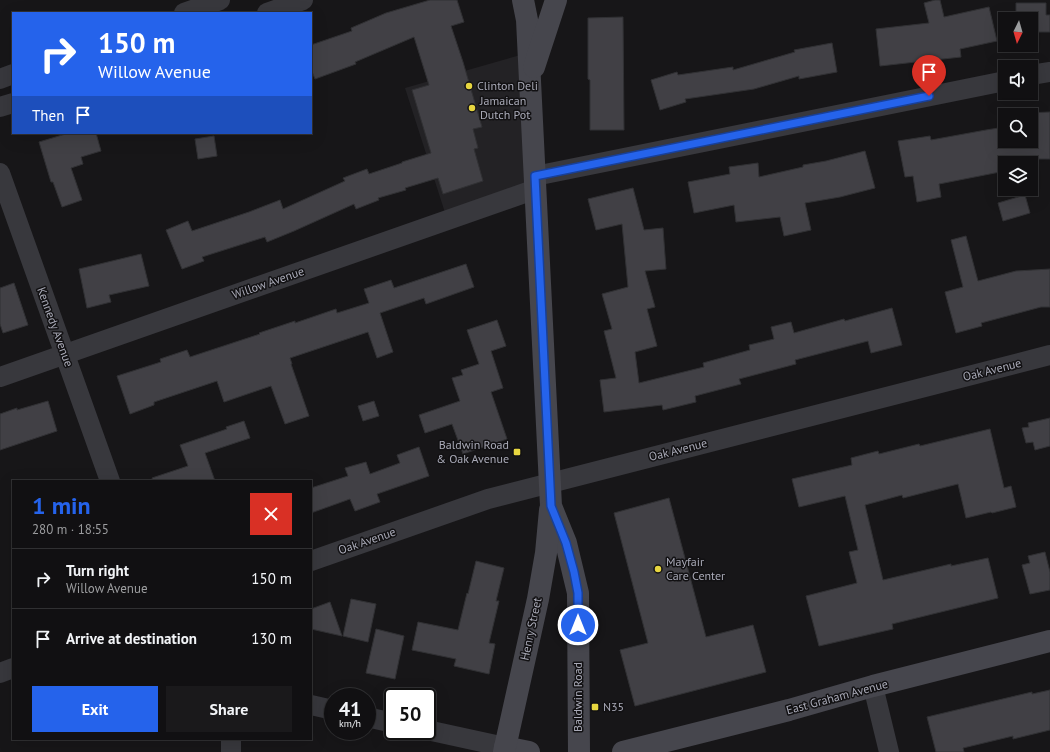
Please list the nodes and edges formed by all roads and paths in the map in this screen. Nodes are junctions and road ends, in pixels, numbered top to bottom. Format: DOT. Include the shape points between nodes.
graph roads {
  1 [pos="220,0"];
  2 [pos="303,0"];
  3 [pos="523,0"];
  4 [pos="556,0"];
  5 [pos="187,12"];
  6 [pos="269,12"];
  7 [pos="1050,72"];
  8 [pos="12,74"];
  9 [pos="1038,74"];
  10 [pos="530,77"];
  11 [pos="0,79"];
  12 [pos="998,83"];
  13 [pos="12,103"];
  14 [pos="0,107"];
  15 [pos="0,173"];
  16 [pos="535,182"];
  17 [pos="65,354"];
  18 [pos="1050,355"];
  19 [pos="0,377"];
  20 [pos="110,480"];
  21 [pos="550,483"];
  22 [pos="551,506"];
  23 [pos="312,561"];
  24 [pos="1050,642"];
  25 [pos="12,668"];
  26 [pos="0,673"];
  27 [pos="873,686"];
  28 [pos="312,705"];
  29 [pos="324,708"];
  30 [pos="436,732"];
  31 [pos="231,740"];
  32 [pos="505,749"];
  33 [pos="231,752"];
  34 [pos="529,752"];
  35 [pos="579,752"];
  36 [pos="623,752"];
  37 [pos="889,752"];
  1 -- 5 [label="street"];
  2 -- 6 [label="street"];
  3 -- 10 [label="main road, Baldwin Road" via="527,20"];
  4 -- 10 [label="main road"];
  7 -- 9 [label="street"];
  8 -- 11 [label="street"];
  10 -- 16 [label="main road, Baldwin Road"];
  12 -- 16 [label="street, Willow Avenue"];
  13 -- 14 [label="street"];
  15 -- 17 [label="street, Kennedy Avenue"];
  16 -- 17 [label="street, Willow Avenue"];
  16 -- 21 [label="main road, Baldwin Road"];
  17 -- 19 [label="street, Willow Avenue"];
  17 -- 20 [label="street, Kennedy Avenue"];
  18 -- 21 [label="street, Oak Avenue"];
  21 -- 22 [label="main road, Baldwin Road"];
  21 -- 23 [label="street, Oak Avenue" via="488,499"];
  22 -- 32 [label="main road, Henry Street" via="538,600"];
  22 -- 35 [label="main road, Baldwin Road" via="566,543 578,593"];
  24 -- 27 [label="main road, East Graham Avenue"];
  25 -- 26 [label="street"];
  27 -- 36 [label="main road, East Graham Avenue"];
  27 -- 37 [label="street"];
  28 -- 29 [label="street"];
  30 -- 32 [label="street"];
  31 -- 33 [label="street"];
  32 -- 34 [label="main road"];
}
